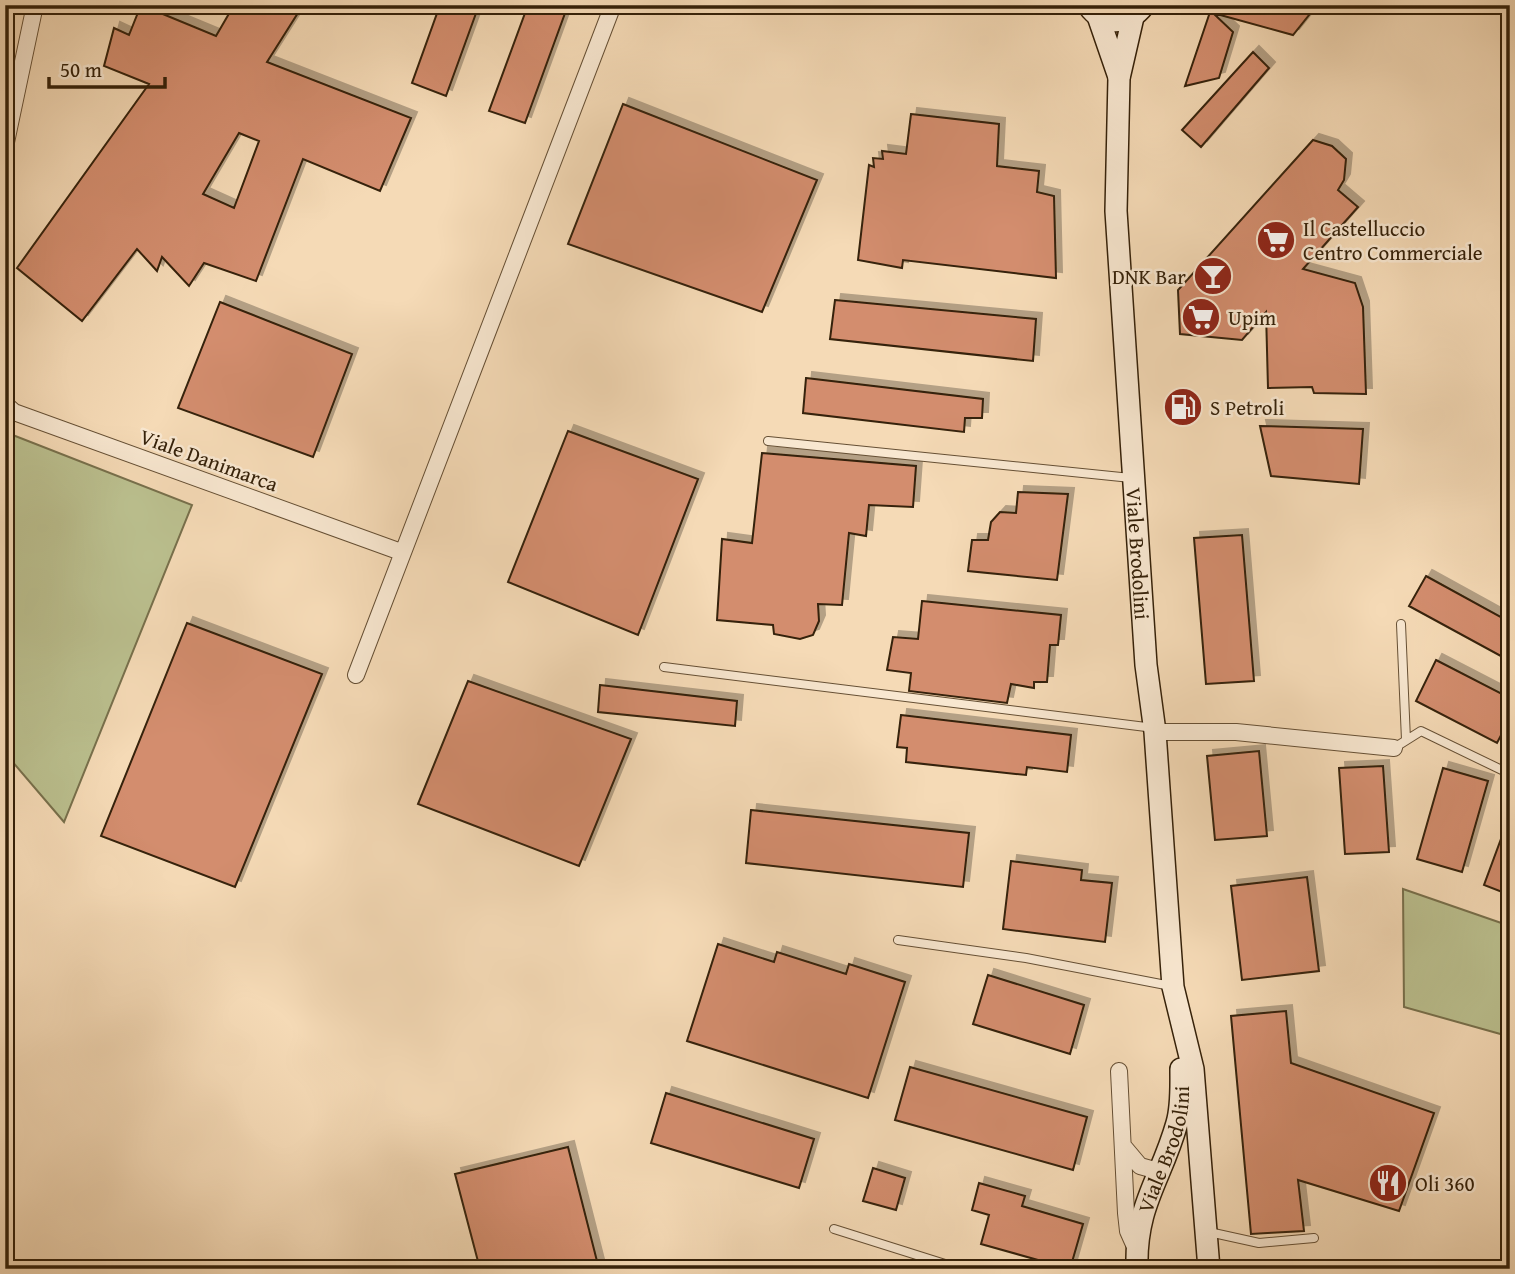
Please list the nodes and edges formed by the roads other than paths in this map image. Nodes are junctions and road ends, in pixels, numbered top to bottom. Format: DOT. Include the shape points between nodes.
graph roads {
  1 [pos="35,5"];
  2 [pos="613,5"];
  3 [pos="1093,10"];
  4 [pos="1138,11"];
  5 [pos="1119,78"];
  6 [pos="5,147"];
  7 [pos="5,404"];
  8 [pos="768,441"];
  9 [pos="1134,478"];
  10 [pos="401,552"];
  11 [pos="1401,624"];
  12 [pos="664,667"];
  13 [pos="356,675"];
  14 [pos="1154,730"];
  15 [pos="1400,744"];
  16 [pos="1510,774"];
  17 [pos="898,940"];
  18 [pos="1173,987"];
  19 [pos="1183,1029"];
  20 [pos="1119,1071"];
  21 [pos="1124,1147"];
  22 [pos="1158,1171"];
  23 [pos="834,1228"];
  24 [pos="1206,1232"];
  25 [pos="1314,1238"];
  26 [pos="1137,1259"];
  27 [pos="961,1269"];
  28 [pos="1209,1269"];
  1 -- 6 [label="street"];
  2 -- 10 [label="street"];
  3 -- 4 [label="street" via="1115,21"];
  3 -- 5 [label="street, Viale Brodolini"];
  4 -- 5 [label="street, Viale Brodolini"];
  5 -- 9 [label="street, Viale Brodolini" via="1116,211"];
  7 -- 10 [label="street, Viale Danimarca" via="14,412"];
  8 -- 9 [label="lane"];
  9 -- 14 [label="street, Viale Brodolini"];
  10 -- 13 [label="street"];
  11 -- 15 [label="lane"];
  12 -- 14 [label="lane"];
  14 -- 15 [label="street"];
  14 -- 18 [label="street, Viale Brodolini"];
  15 -- 16 [label="lane" via="1421,731"];
  17 -- 18 [label="lane" via="1026,958"];
  18 -- 19 [label="street, Viale Brodolini"];
  19 -- 22 [label="street, Viale Brodolini" via="1178,1120"];
  19 -- 24 [label="street, Viale Brodolini" via="1193,1069"];
  20 -- 21 [label="street"];
  21 -- 22 [label="street" via="1140,1166"];
  21 -- 26 [label="street" via="1128,1231"];
  22 -- 26 [label="street, Viale Brodolini" via="1137,1233"];
  23 -- 27 [label="lane"];
  24 -- 25 [label="lane" via="1259,1242"];
  24 -- 28 [label="street, Viale Brodolini"];
}
